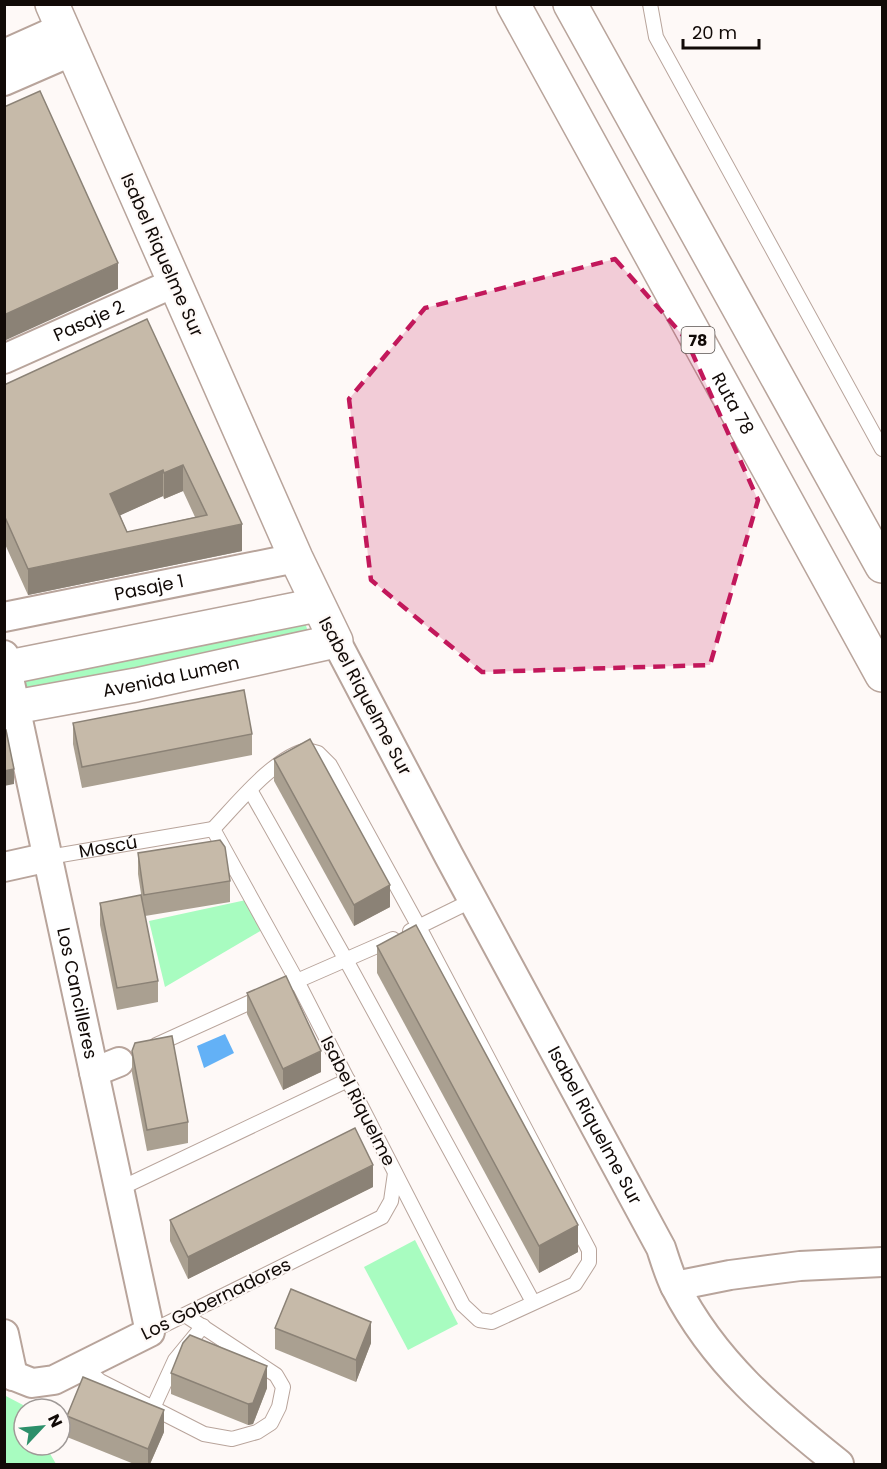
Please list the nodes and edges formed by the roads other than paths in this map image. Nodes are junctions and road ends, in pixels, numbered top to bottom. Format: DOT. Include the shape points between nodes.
graph roads {
  1 [pos="513,4"];
  2 [pos="570,4"];
  3 [pos="650,4"];
  4 [pos="63,28"];
  5 [pos="4,54"];
  6 [pos="4,81"];
  7 [pos="174,283"];
  8 [pos="4,359"];
  9 [pos="882,449"];
  10 [pos="296,558"];
  11 [pos="882,566"];
  12 [pos="317,605"];
  13 [pos="4,617"];
  14 [pos="336,641"];
  15 [pos="6,663"];
  16 [pos="882,675"];
  17 [pos="10,708"];
  18 [pos="250,790"];
  19 [pos="213,829"];
  20 [pos="48,857"];
  21 [pos="4,867"];
  22 [pos="473,900"];
  23 [pos="419,927"];
  24 [pos="346,960"];
  25 [pos="297,981"];
  26 [pos="121,1061"];
  27 [pos="348,1080"];
  28 [pos="395,1173"];
  29 [pos="119,1189"];
  30 [pos="882,1262"];
  31 [pos="675,1286"];
  32 [pos="533,1302"];
  33 [pos="185,1315"];
  34 [pos="203,1326"];
  35 [pos="150,1332"];
  36 [pos="4,1334"];
  37 [pos="82,1366"];
  38 [pos="9,1374"];
  39 [pos="153,1408"];
  40 [pos="839,1464"];
  1 -- 16 [label="main road, Ruta 78 / 78"];
  2 -- 11 [label="main road"];
  3 -- 9 [label="lane" via="656,37"];
  4 -- 5 [label="street"];
  4 -- 6 [label="street"];
  4 -- 7 [label="main road, Isabel Riquelme Sur"];
  7 -- 8 [label="street, Pasaje 2"];
  7 -- 10 [label="main road, Isabel Riquelme Sur"];
  10 -- 12 [label="main road, Isabel Riquelme Sur"];
  10 -- 13 [label="street, Pasaje 1"];
  12 -- 14 [label="main road, Isabel Riquelme Sur"];
  12 -- 15 [label="main road"];
  14 -- 17 [label="main road, Avenida Lumen"];
  14 -- 22 [label="street, Isabel Riquelme Sur"];
  15 -- 17 [label="street, Los Cancilleres"];
  17 -- 20 [label="street, Los Cancilleres"];
  18 -- 19 [label="lane"];
  18 -- 23 [label="lane, Isabel Riquelme" via="295,752 318,753 330,765"];
  18 -- 24 [label="lane"];
  19 -- 20 [label="lane, Moscú"];
  19 -- 25 [label="lane, Isabel Riquelme"];
  20 -- 21 [label="street, Moscú"];
  20 -- 26 [label="street, Los Cancilleres"];
  22 -- 23 [label="lane"];
  22 -- 31 [label="street, Isabel Riquelme Sur" via="661,1248"];
  23 -- 24 [label="lane"];
  23 -- 32 [label="lane, Isabel Riquelme" via="589,1250 589,1262 575,1284"];
  24 -- 25 [label="lane"];
  24 -- 32 [label="lane"];
  25 -- 26 [label="lane"];
  25 -- 27 [label="lane, Isabel Riquelme"];
  26 -- 29 [label="street, Los Cancilleres"];
  27 -- 28 [label="lane, Isabel Riquelme"];
  27 -- 29 [label="lane"];
  28 -- 32 [label="lane, Isabel Riquelme" via="464,1305 479,1320 492,1322"];
  28 -- 33 [label="lane, Los Gobernadores" via="391,1201 382,1217"];
  29 -- 35 [label="street, Los Cancilleres"];
  30 -- 31 [label="street" via="800,1266"];
  31 -- 40 [label="street, Isabel Riquelme Sur" via="726,1363 788,1423"];
  33 -- 34 [label="lane"];
  33 -- 35 [label="lane, Los Gobernadores"];
  34 -- 39 [label="lane" via="175,1360"];
  34 -- 39 [label="lane" via="276,1375 283,1387 271,1423 257,1432 232,1439 204,1434"];
  35 -- 37 [label="street, Los Gobernadores"];
  36 -- 38 [label="street"];
  37 -- 38 [label="street, Los Gobernadores" via="43,1383"];
  37 -- 39 [label="lane" via="100,1381"];
}
